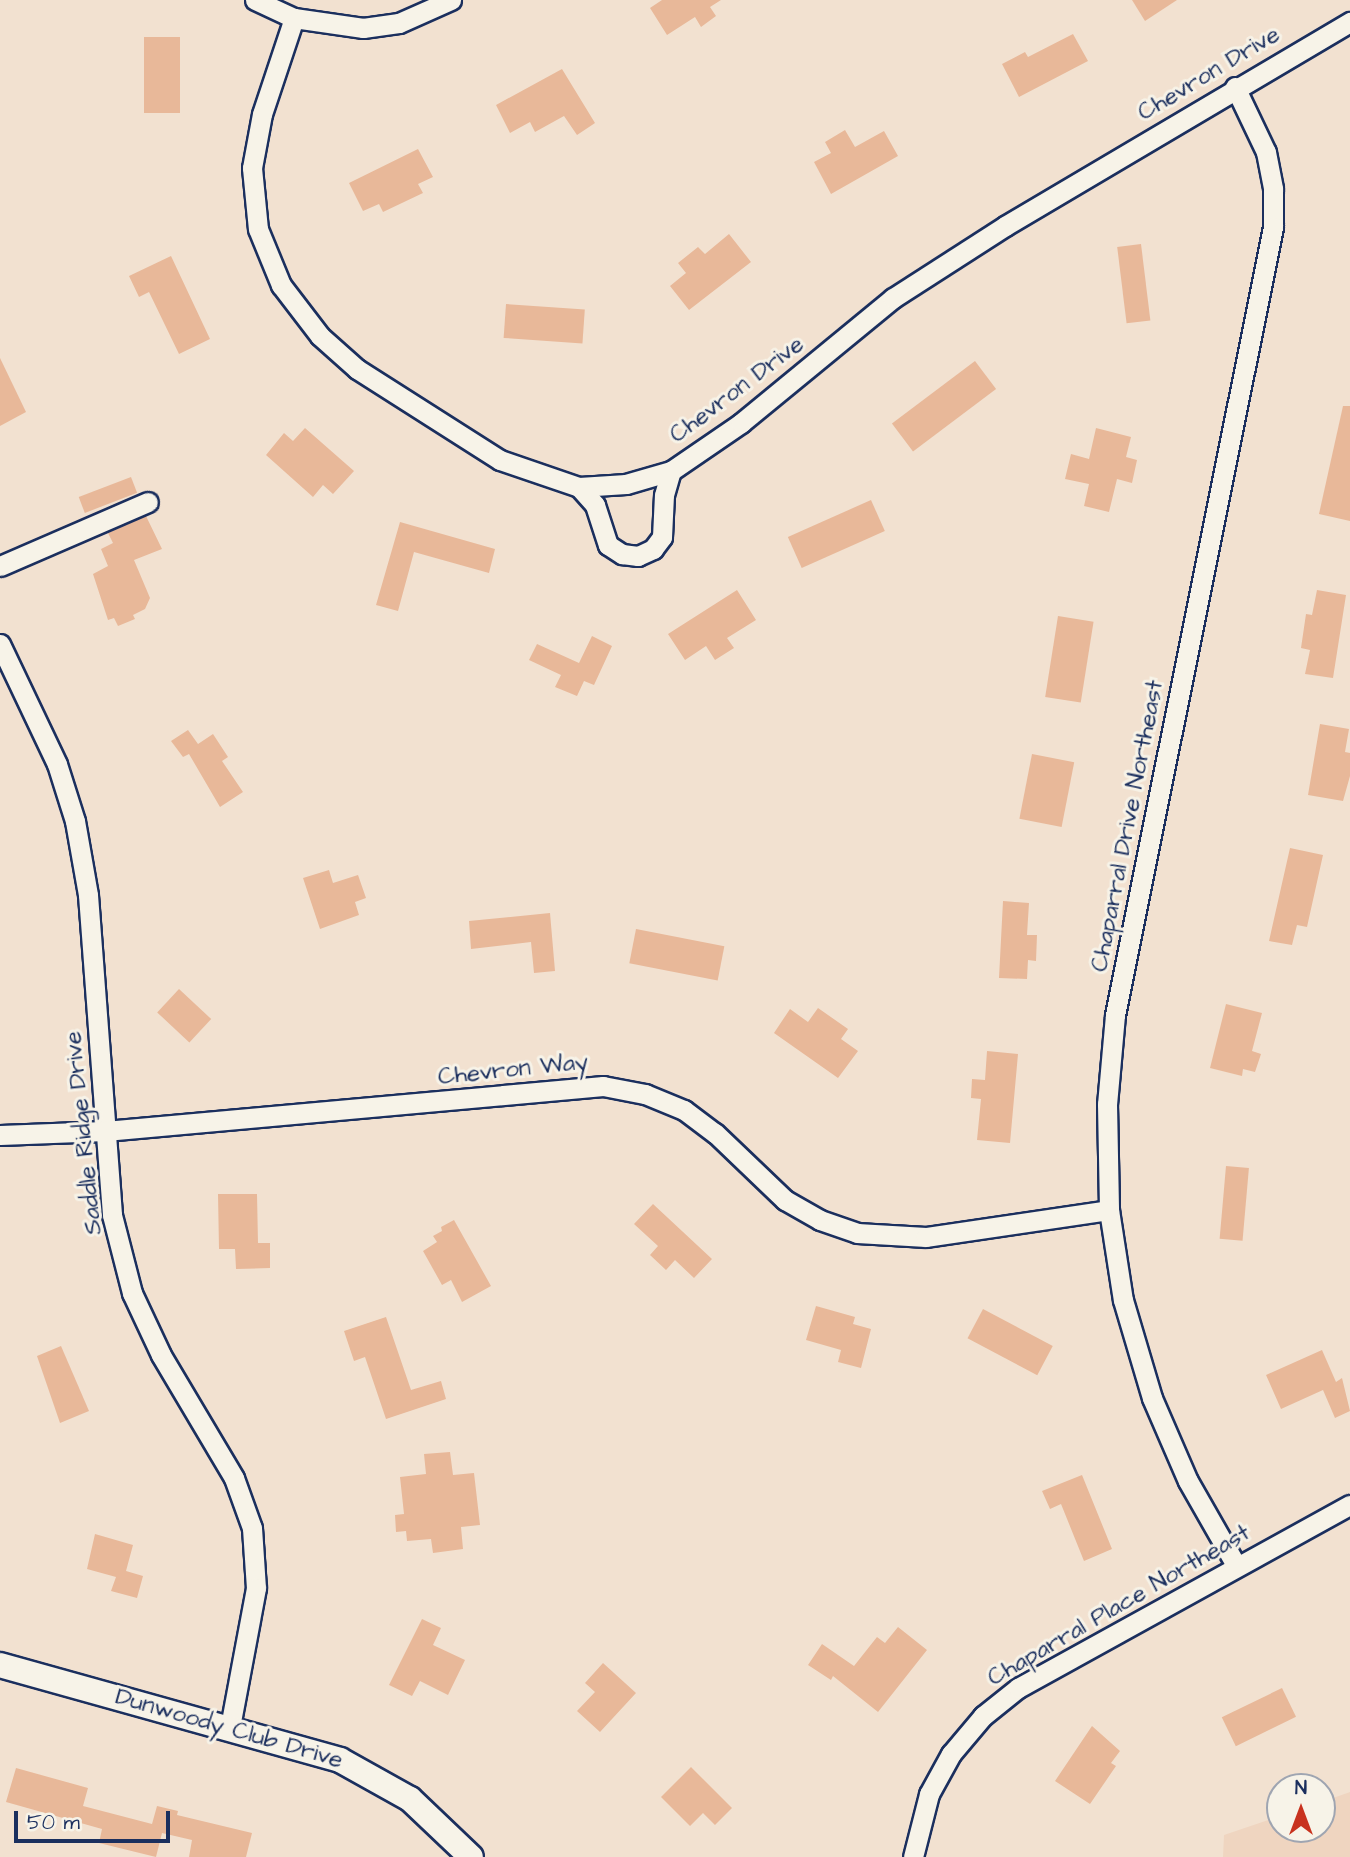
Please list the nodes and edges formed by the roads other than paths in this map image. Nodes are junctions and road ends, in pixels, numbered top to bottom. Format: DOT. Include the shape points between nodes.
graph roads {
  1 [pos="254,0"];
  2 [pos="451,0"];
  3 [pos="294,18"];
  4 [pos="1350,22"];
  5 [pos="1235,87"];
  6 [pos="671,471"];
  7 [pos="579,487"];
  8 [pos="148,502"];
  9 [pos="0,566"];
  10 [pos="0,644"];
  11 [pos="105,1131"];
  12 [pos="0,1135"];
  13 [pos="1109,1210"];
  14 [pos="1350,1505"];
  15 [pos="1236,1565"];
  16 [pos="0,1665"];
  17 [pos="230,1727"];
  18 [pos="471,1857"];
  19 [pos="913,1857"];
  1 -- 3 [label="street"];
  2 -- 3 [label="street" via="399,23 363,28"];
  3 -- 7 [label="street, Chevron Drive" via="260,123 252,169 258,229 281,285 320,336 357,369 500,460"];
  4 -- 5 [label="street, Chevron Drive"];
  5 -- 6 [label="street, Chevron Drive" via="893,298 741,423"];
  5 -- 13 [label="street, Chaparral Drive Northeast" via="1266,152 1273,189 1273,227 1115,1014 1107,1104"];
  6 -- 7 [label="street, Chevron Drive" via="626,484"];
  6 -- 7 [label="street" via="664,495 662,537 653,549 638,556 622,554 608,545 595,505"];
  8 -- 9 [label="street"];
  10 -- 11 [label="street, Saddle Ridge Drive" via="57,764 75,821 88,895"];
  11 -- 12 [label="street, Chevron Way"];
  11 -- 13 [label="street, Chevron Way" via="603,1086 645,1094 684,1110 785,1200 820,1220 858,1233 926,1237"];
  11 -- 17 [label="street, Saddle Ridge Drive" via="111,1214 132,1293 161,1355 234,1478 252,1528 256,1588"];
  13 -- 15 [label="street, Chaparral Drive Northeast" via="1123,1300 1152,1398 1188,1481"];
  14 -- 15 [label="street, Chaparral Place Northeast"];
  15 -- 19 [label="street, Chaparral Place Northeast" via="1018,1688 982,1716 951,1754 929,1794"];
  16 -- 17 [label="street, Dunwoody Club Drive"];
  17 -- 18 [label="street, Dunwoody Club Drive" via="340,1760 376,1777 410,1799"];
}
